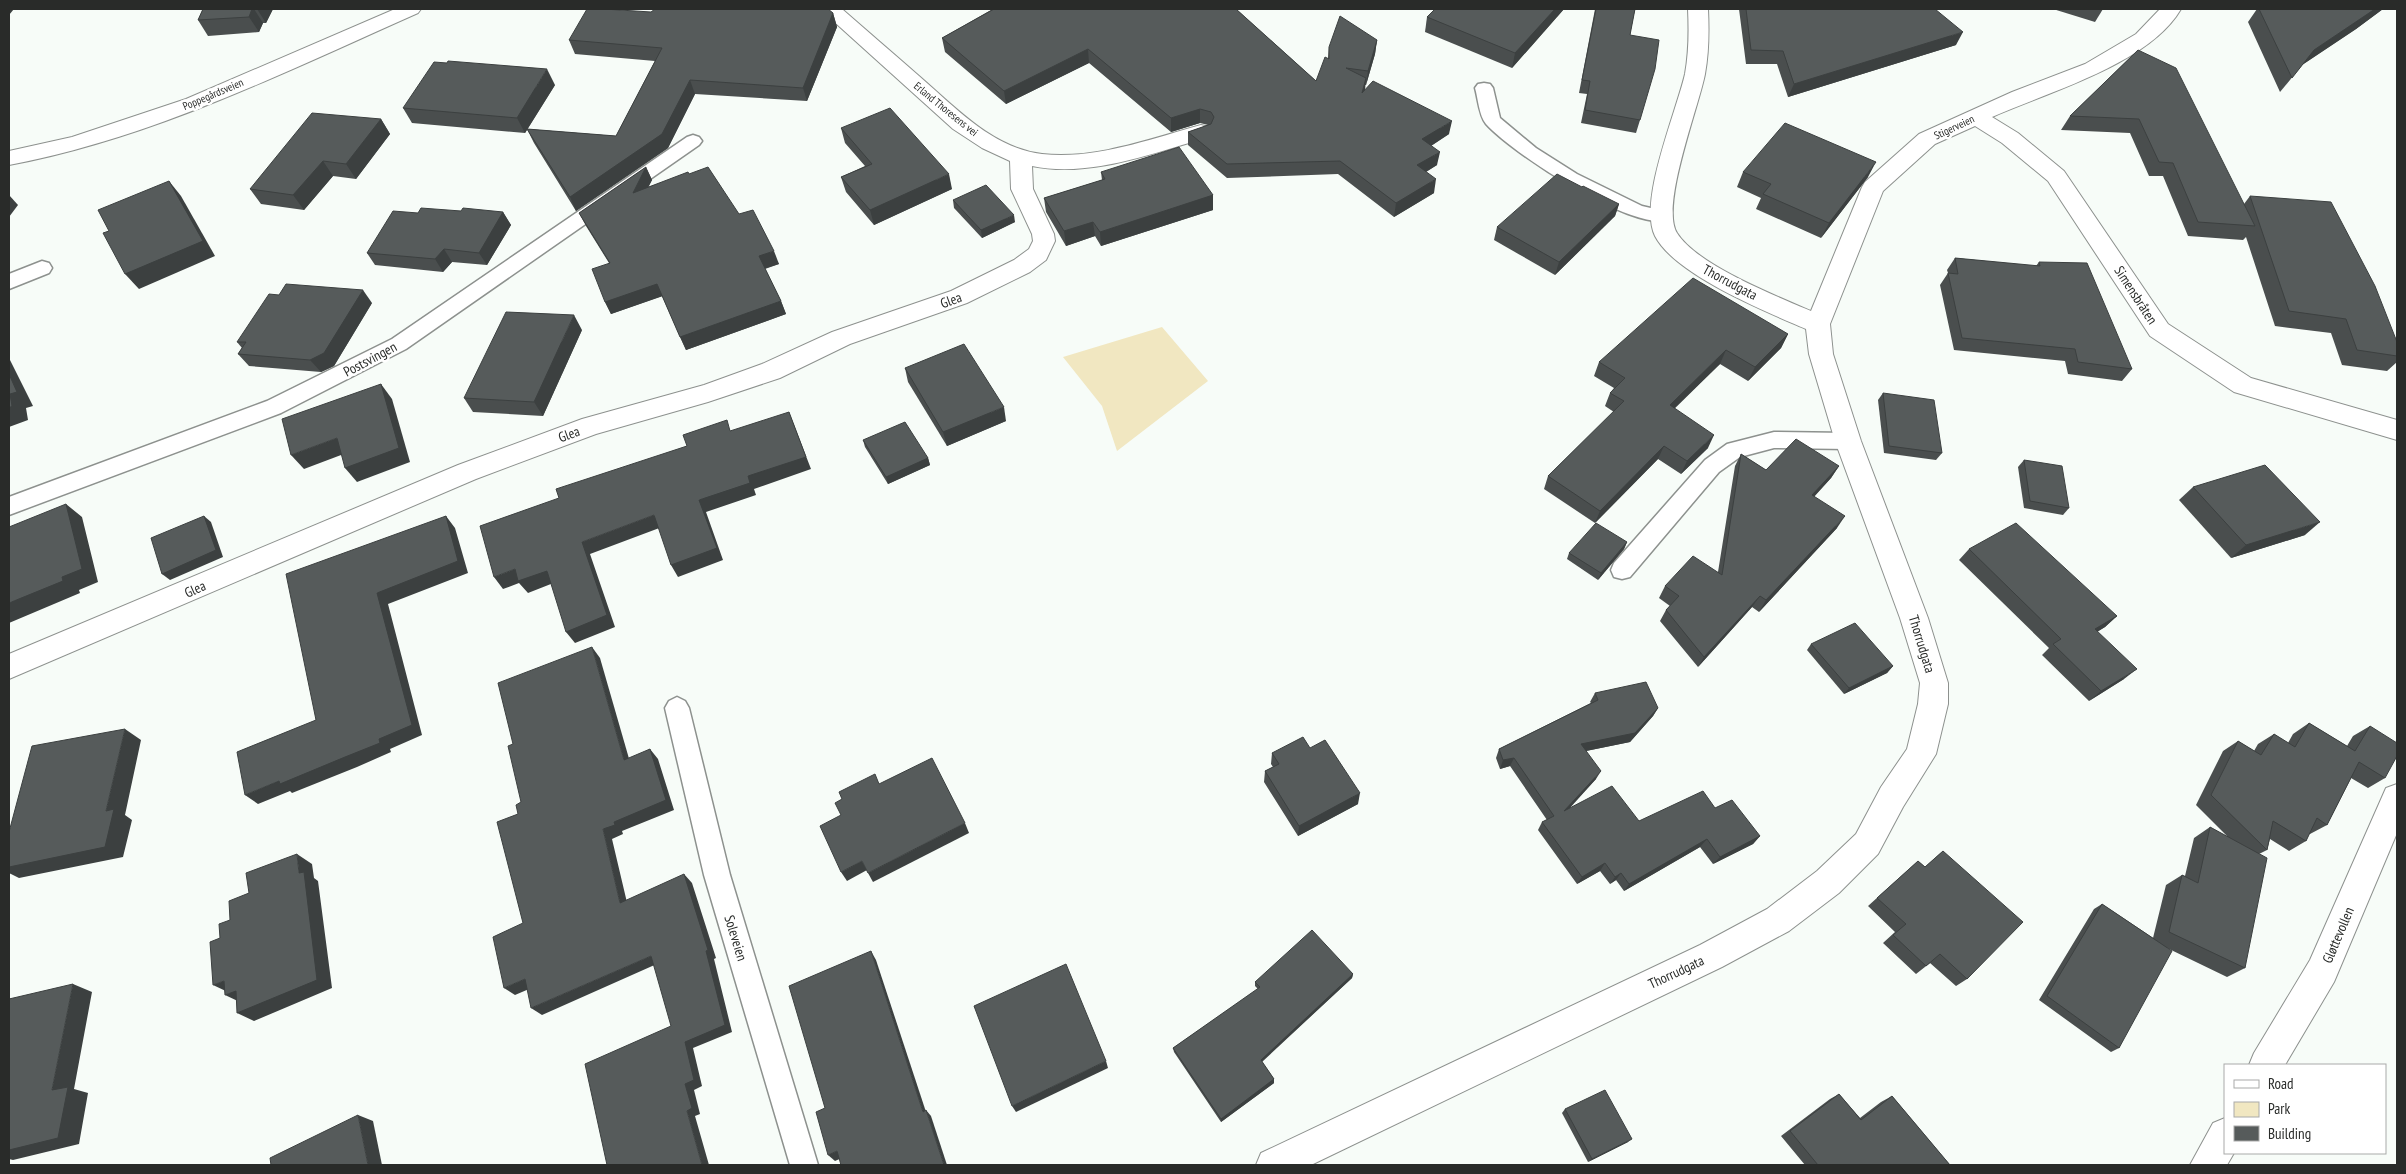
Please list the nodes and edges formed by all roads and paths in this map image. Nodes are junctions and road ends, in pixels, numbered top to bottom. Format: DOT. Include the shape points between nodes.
graph roads {
  1 [pos="410,9"];
  2 [pos="830,9"];
  3 [pos="1698,9"];
  4 [pos="2170,9"];
  5 [pos="1484,88"];
  6 [pos="1976,116"];
  7 [pos="1201,132"];
  8 [pos="693,141"];
  9 [pos="1021,157"];
  10 [pos="9,158"];
  11 [pos="1661,216"];
  12 [pos="42,268"];
  13 [pos="9,282"];
  14 [pos="1818,324"];
  15 [pos="2397,430"];
  16 [pos="1848,441"];
  17 [pos="9,506"];
  18 [pos="1622,570"];
  19 [pos="9,667"];
  20 [pos="677,708"];
  21 [pos="2397,798"];
  22 [pos="2267,1064"];
  23 [pos="2224,1137"];
  24 [pos="804,1165"];
  25 [pos="1274,1165"];
  26 [pos="2207,1165"];
  1 -- 10 [label="street, Poppegårdsveien" via="193,104 76,143"];
  2 -- 9 [label="street, Erland Thoresens vei" via="961,124"];
  3 -- 11 [label="street" via="1696,72 1671,161"];
  4 -- 6 [label="street, Stigerveien" via="2142,38 2092,69"];
  5 -- 11 [label="lane" via="1492,120 1530,152 1571,178 1635,210"];
  6 -- 14 [label="street, Stigerveien" via="1927,139 1873,188"];
  6 -- 15 [label="street, Simensbråten" via="2010,138 2056,176 2159,330 2243,385"];
  7 -- 9 [label="street, Erland Thoresens vei" via="1090,159 1044,161"];
  8 -- 17 [label="lane, Postsvingen" via="407,339 356,367 200,436"];
  9 -- 19 [label="street, Glea" via="1022,189 1044,241 1038,254 1001,279 960,297 841,338 771,371 591,426 467,472"];
  11 -- 14 [label="street, Thorrudgata" via="1665,233 1696,264"];
  12 -- 13 [label="lane"];
  14 -- 16 [label="street, Thorrudgata" via="1821,354"];
  16 -- 18 [label="lane" via="1774,440 1734,450 1712,466"];
  16 -- 25 [label="street, Thorrudgata" via="1914,618 1934,683 1933,704 1921,754 1866,844 1828,882 1778,920 1753,934"];
  20 -- 24 [label="lane, Soleveien" via="717,874"];
  21 -- 22 [label="street, Gløttevollen" via="2322,971"];
  23 -- 26 [label="street"];
}
